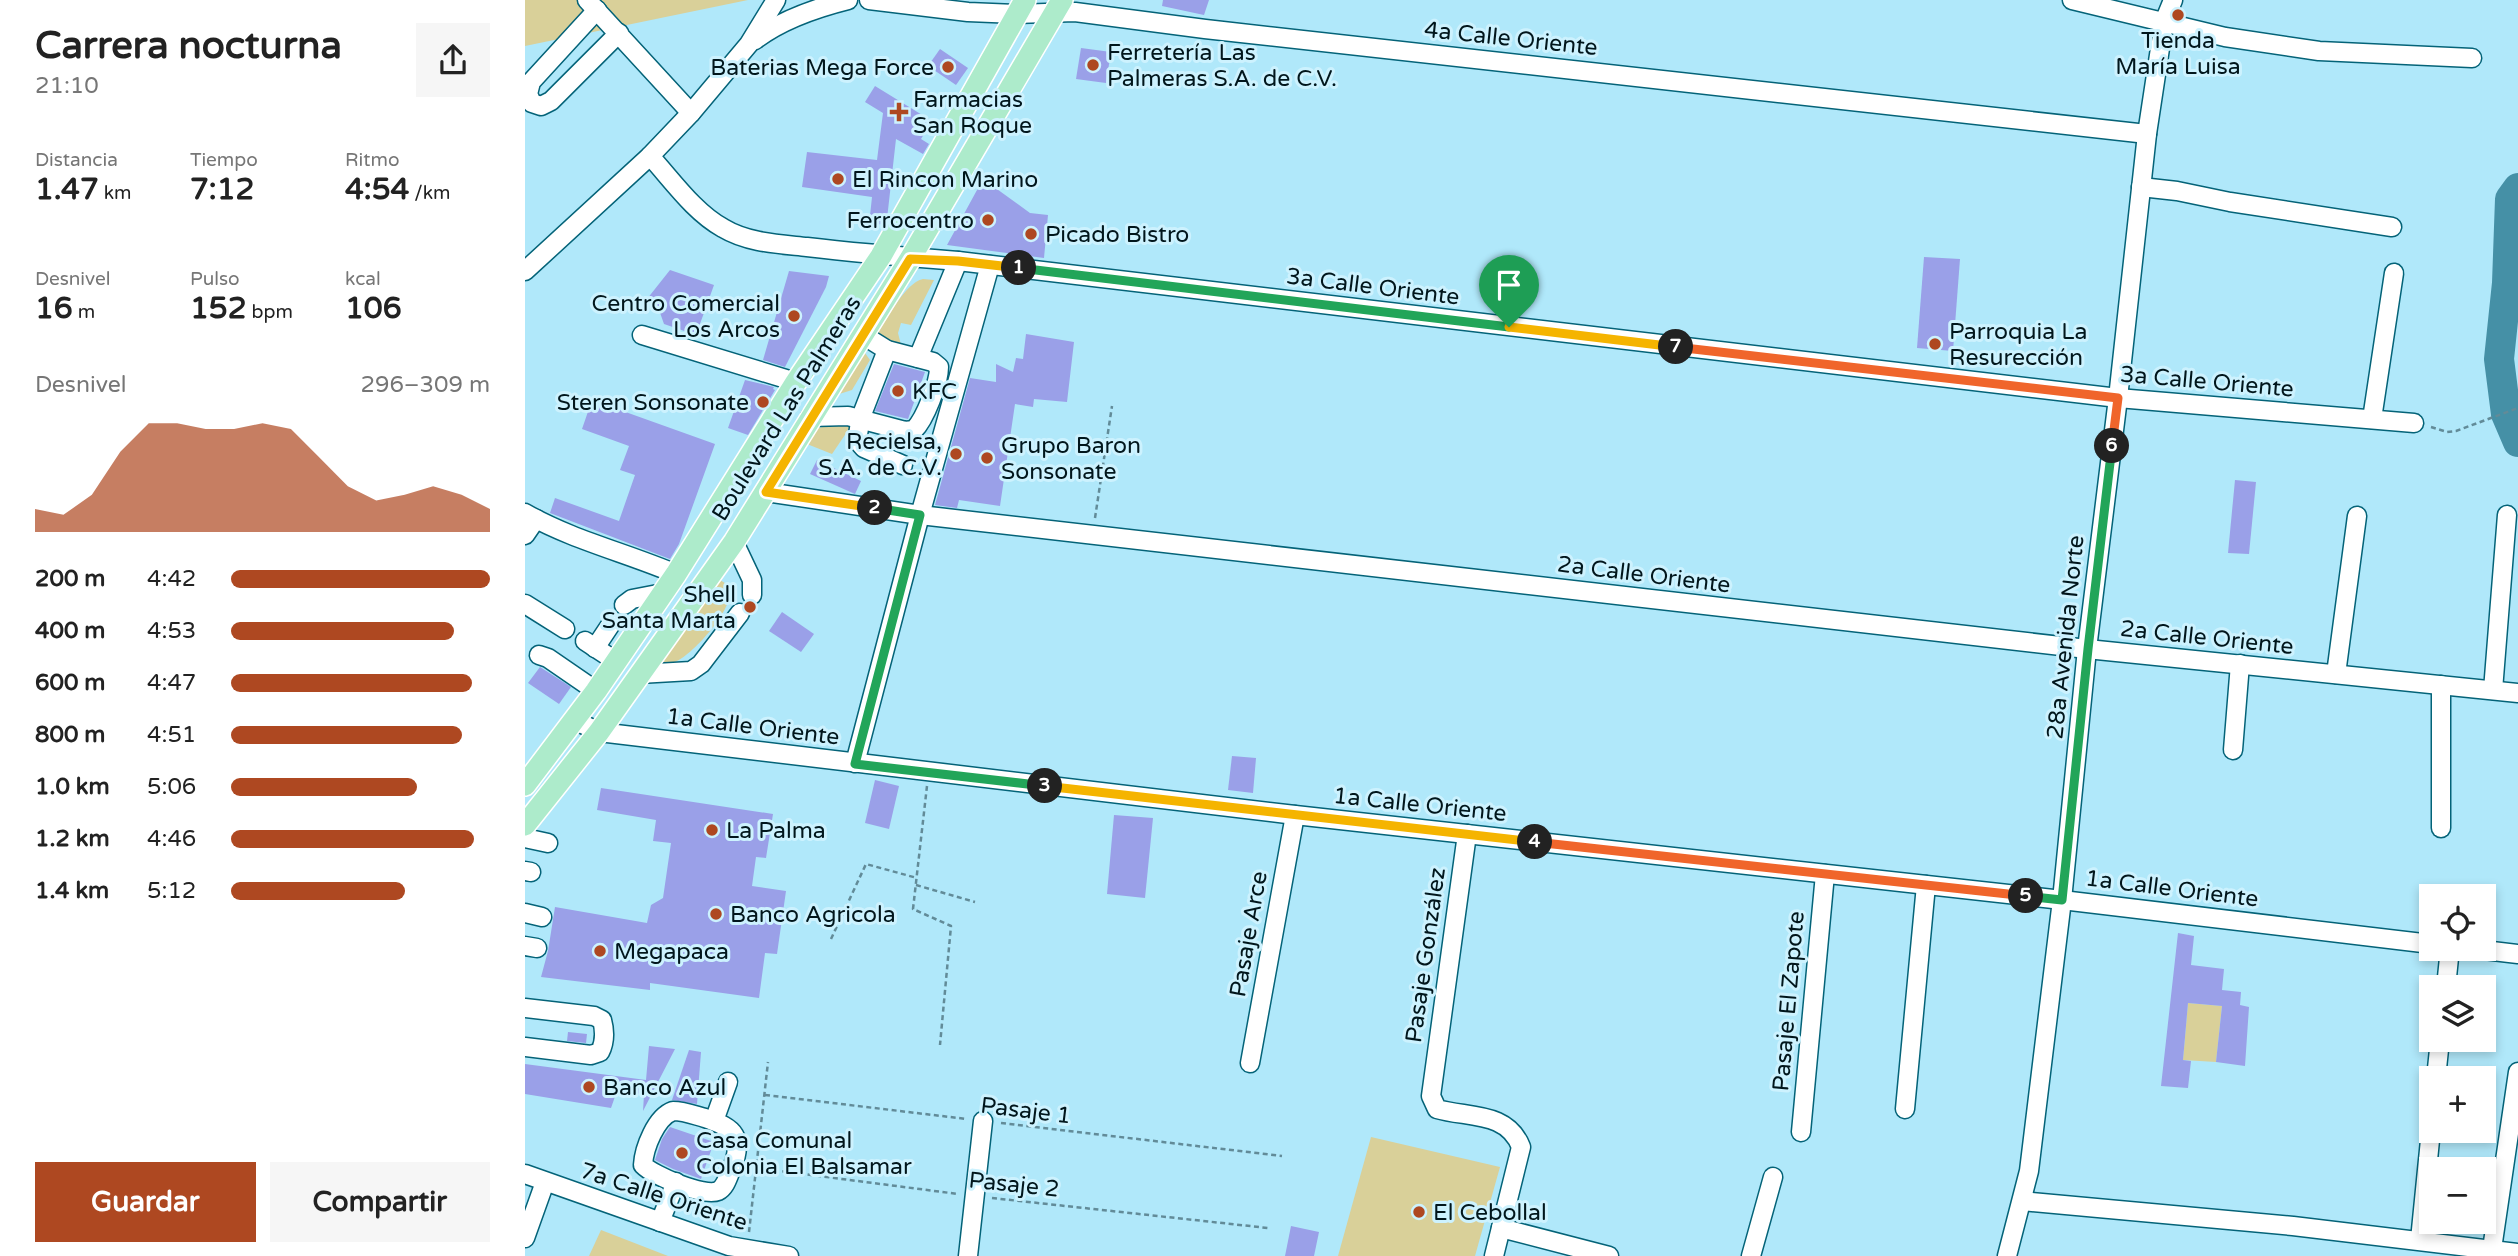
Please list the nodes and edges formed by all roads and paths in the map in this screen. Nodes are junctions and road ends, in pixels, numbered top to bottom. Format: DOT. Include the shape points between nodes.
graph roads {
  1 [pos="776,0"];
  2 [pos="848,0"];
  3 [pos="869,0"];
  4 [pos="2072,0"];
  5 [pos="2173,0"];
  6 [pos="592,5"];
  7 [pos="1059,6"];
  8 [pos="1021,7"];
  9 [pos="2164,22"];
  10 [pos="619,33"];
  11 [pos="749,44"];
  12 [pos="2472,58"];
  13 [pos="691,113"];
  14 [pos="2147,134"];
  15 [pos="650,156"];
  16 [pos="2141,187"];
  17 [pos="2392,227"];
  18 [pos="881,256"];
  19 [pos="910,259"];
  20 [pos="958,261"];
  21 [pos="990,265"];
  22 [pos="525,271"];
  23 [pos="2394,273"];
  24 [pos="642,335"];
  25 [pos="863,335"];
  26 [pos="887,350"];
  27 [pos="918,358"];
  28 [pos="796,383"];
  29 [pos="2118,398"];
  30 [pos="1112,406"];
  31 [pos="2518,408"];
  32 [pos="810,417"];
  33 [pos="860,417"];
  34 [pos="2372,419"];
  35 [pos="2414,424"];
  36 [pos="903,465"];
  37 [pos="766,492"];
  38 [pos="2507,514"];
  39 [pos="920,515"];
  40 [pos="531,516"];
  41 [pos="2357,516"];
  42 [pos="525,535"];
  43 [pos="1093,535"];
  44 [pos="734,542"];
  45 [pos="676,574"];
  46 [pos="663,593"];
  47 [pos="752,595"];
  48 [pos="525,604"];
  49 [pos="624,606"];
  50 [pos="740,613"];
  51 [pos="611,624"];
  52 [pos="565,629"];
  53 [pos="2088,649"];
  54 [pos="538,655"];
  55 [pos="617,662"];
  56 [pos="2240,664"];
  57 [pos="639,674"];
  58 [pos="2336,674"];
  59 [pos="2441,685"];
  60 [pos="2493,690"];
  61 [pos="596,691"];
  62 [pos="2518,693"];
  63 [pos="574,720"];
  64 [pos="599,732"];
  65 [pos="2233,750"];
  66 [pos="855,764"];
  67 [pos="929,773"];
  68 [pos="527,779"];
  69 [pos="1295,815"];
  70 [pos="525,825"];
  71 [pos="2441,828"];
  72 [pos="1467,834"];
  73 [pos="525,838"];
  74 [pos="548,843"];
  75 [pos="1825,874"];
  76 [pos="917,878"];
  77 [pos="916,885"];
  78 [pos="1926,885"];
  79 [pos="2062,900"];
  80 [pos="975,902"];
  81 [pos="831,939"];
  82 [pos="2419,943"];
  83 [pos="2496,951"];
  84 [pos="2518,954"];
  85 [pos="525,1008"];
  86 [pos="940,1045"];
  87 [pos="525,1047"];
  88 [pos="768,1062"];
  89 [pos="1250,1063"];
  90 [pos="2518,1072"];
  91 [pos="728,1082"];
  92 [pos="765,1095"];
  93 [pos="1905,1109"];
  94 [pos="714,1121"];
  95 [pos="983,1121"];
  96 [pos="1801,1132"];
  97 [pos="2430,1143"];
  98 [pos="1282,1156"];
  99 [pos="757,1168"];
  100 [pos="525,1174"];
  101 [pos="1773,1177"];
  102 [pos="545,1182"];
  103 [pos="676,1182"];
  104 [pos="975,1196"];
  105 [pos="2022,1201"];
  106 [pos="660,1222"];
  107 [pos="1268,1228"];
  108 [pos="1501,1228"];
  109 [pos="525,1238"];
  110 [pos="2420,1240"];
  111 [pos="2492,1249"];
  112 [pos="747,1250"];
  113 [pos="727,1251"];
  114 [pos="2518,1253"];
  115 [pos="789,1256"];
  116 [pos="968,1256"];
  117 [pos="1494,1256"];
  118 [pos="1609,1256"];
  119 [pos="1751,1256"];
  120 [pos="2007,1256"];
  1 -- 11 [label="street"];
  2 -- 11 [label="street" via="811,11"];
  3 -- 8 [label="street, 4a Calle Oriente" via="968,12"];
  4 -- 9 [label="street"];
  5 -- 9 [label="street, 28a Avenida Norte"];
  6 -- 10 [label="street"];
  6 -- 10 [label="street" via="531,82 528,93 532,103 541,106 551,101"];
  7 -- 8 [label="street, 4a Calle Oriente"];
  7 -- 14 [label="street, 4a Calle Oriente" via="1075,12 1219,30"];
  7 -- 19 [label="main road, Boulevard Las Palmeras"];
  8 -- 18 [label="main road"];
  9 -- 12 [label="street" via="2225,37 2319,51"];
  9 -- 14 [label="street, 28a Avenida Norte"];
  10 -- 13 [label="street"];
  11 -- 13 [label="street"];
  13 -- 15 [label="street"];
  14 -- 16 [label="street, 28a Avenida Norte"];
  15 -- 18 [label="street, 3a Calle Oriente" via="707,217 725,229 769,243"];
  15 -- 22 [label="street"];
  16 -- 17 [label="street"];
  16 -- 29 [label="street, 28a Avenida Norte"];
  18 -- 19 [label="street, 3a Calle Oriente"];
  18 -- 28 [label="main road"];
  19 -- 20 [label="street, 3a Calle Oriente"];
  19 -- 25 [label="main road, Boulevard Las Palmeras"];
  20 -- 21 [label="street, 3a Calle Oriente"];
  20 -- 27 [label="street"];
  21 -- 29 [label="street, 3a Calle Oriente"];
  21 -- 39 [label="street"];
  23 -- 34 [label="street"];
  24 -- 28 [label="street"];
  25 -- 26 [label="street"];
  25 -- 32 [label="main road, Boulevard Las Palmeras"];
  26 -- 27 [label="street"];
  26 -- 33 [label="street"];
  27 -- 33 [label="street" via="939,368 920,424 905,430"];
  28 -- 45 [label="main road"];
  29 -- 34 [label="street, 3a Calle Oriente"];
  29 -- 53 [label="street, 28a Avenida Norte"];
  30 -- 43 [label="path"];
  31 -- 35 [label="path" via="2447,432"];
  32 -- 33 [label="street"];
  32 -- 37 [label="main road, Boulevard Las Palmeras"];
  33 -- 36 [label="street" via="857,440 864,448"];
  34 -- 35 [label="street, 3a Calle Oriente"];
  37 -- 39 [label="street, 2a Calle Oriente"];
  37 -- 44 [label="main road, Boulevard Las Palmeras"];
  38 -- 60 [label="street"];
  39 -- 43 [label="street, 2a Calle Oriente"];
  39 -- 66 [label="street"];
  40 -- 42 [label="street"];
  40 -- 45 [label="street"];
  41 -- 58 [label="street"];
  43 -- 53 [label="street, 2a Calle Oriente"];
  44 -- 47 [label="street" via="752,580"];
  44 -- 57 [label="main road, Boulevard Las Palmeras"];
  45 -- 46 [label="main road"];
  46 -- 49 [label="street" via="632,599"];
  46 -- 55 [label="main road"];
  48 -- 52 [label="street"];
  50 -- 57 [label="street" via="691,671"];
  51 -- 55 [label="street" via="590,645"];
  53 -- 56 [label="street, 2a Calle Oriente"];
  53 -- 79 [label="street, 28a Avenida Norte"];
  54 -- 61 [label="street"];
  55 -- 61 [label="main road"];
  56 -- 58 [label="street, 2a Calle Oriente"];
  56 -- 65 [label="street"];
  57 -- 64 [label="main road, Boulevard Las Palmeras"];
  58 -- 59 [label="street, 2a Calle Oriente"];
  59 -- 60 [label="street, 2a Calle Oriente"];
  59 -- 71 [label="street"];
  60 -- 62 [label="street, 2a Calle Oriente"];
  61 -- 63 [label="main road"];
  63 -- 64 [label="street, 1a Calle Oriente"];
  63 -- 68 [label="main road"];
  64 -- 66 [label="street, 1a Calle Oriente"];
  64 -- 70 [label="main road, Boulevard Las Palmeras"];
  66 -- 67 [label="street, 1a Calle Oriente"];
  67 -- 69 [label="street, 1a Calle Oriente"];
  67 -- 76 [label="path"];
  69 -- 72 [label="street, 1a Calle Oriente"];
  69 -- 89 [label="street, Pasaje Arce"];
  72 -- 75 [label="street, 1a Calle Oriente"];
  72 -- 108 [label="street, Pasaje González" via="1431,1096 1437,1109 1488,1118 1517,1136 1521,1147"];
  73 -- 74 [label="street"];
  75 -- 78 [label="street, 1a Calle Oriente"];
  75 -- 96 [label="street, Pasaje El Zapote"];
  76 -- 77 [label="path"];
  76 -- 81 [label="path" via="866,864"];
  77 -- 80 [label="path"];
  77 -- 86 [label="path" via="913,909 951,926"];
  78 -- 79 [label="street, 1a Calle Oriente"];
  78 -- 93 [label="street"];
  79 -- 82 [label="street, 1a Calle Oriente"];
  79 -- 105 [label="street, 28a Avenida Norte"];
  83 -- 84 [label="street"];
  85 -- 87 [label="street" via="594,1016 602,1020 604,1028 600,1052 591,1055"];
  88 -- 92 [label="path"];
  90 -- 111 [label="street"];
  91 -- 94 [label="street"];
  92 -- 95 [label="path, Pasaje 1"];
  92 -- 99 [label="path"];
  94 -- 103 [label="street" via="735,1134 738,1144 724,1186 716,1192"];
  94 -- 103 [label="street" via="683,1111 665,1114 660,1120 643,1165"];
  95 -- 98 [label="path, Pasaje 1"];
  95 -- 104 [label="street"];
  97 -- 110 [label="street"];
  99 -- 104 [label="path, Pasaje 2"];
  99 -- 112 [label="path"];
  100 -- 102 [label="street, 7a Calle Oriente"];
  101 -- 119 [label="street"];
  102 -- 106 [label="street, 7a Calle Oriente"];
  102 -- 109 [label="street"];
  103 -- 106 [label="street"];
  104 -- 107 [label="path, Pasaje 2"];
  104 -- 116 [label="street"];
  105 -- 110 [label="street"];
  105 -- 120 [label="street, 28a Avenida Norte"];
  106 -- 113 [label="street, 7a Calle Oriente"];
  108 -- 117 [label="street"];
  108 -- 118 [label="street"];
  110 -- 111 [label="street"];
  111 -- 114 [label="street"];
  112 -- 113 [label="street, 7a Calle Oriente"];
  112 -- 115 [label="street, 7a Calle Oriente"];
}
